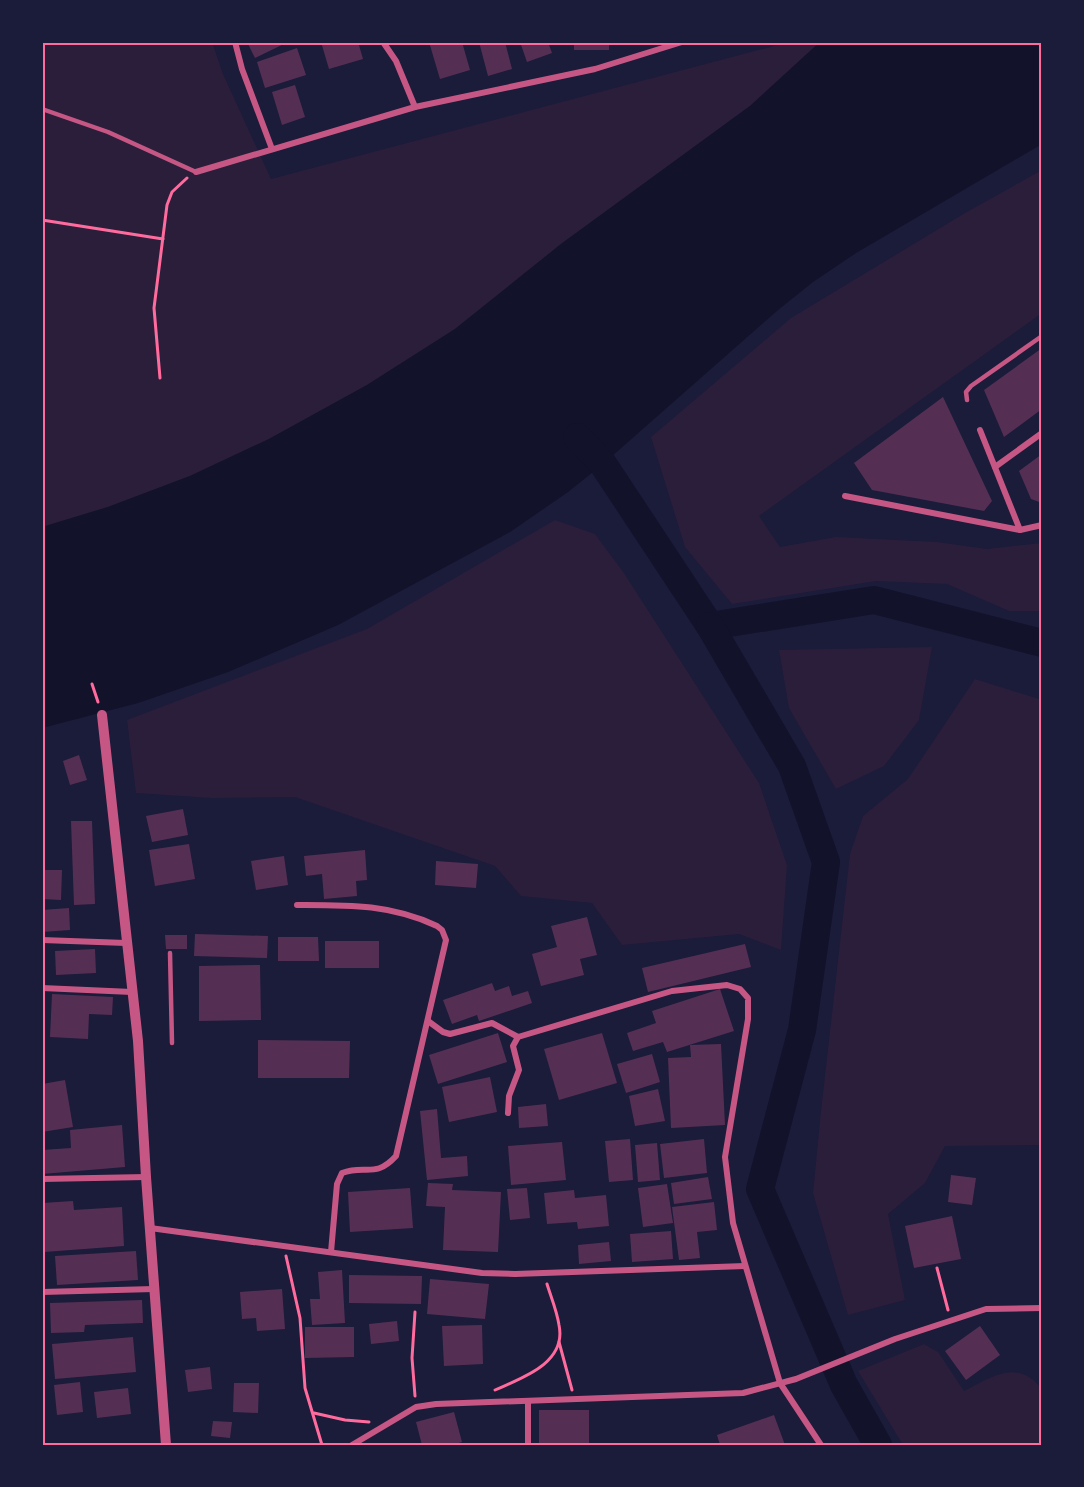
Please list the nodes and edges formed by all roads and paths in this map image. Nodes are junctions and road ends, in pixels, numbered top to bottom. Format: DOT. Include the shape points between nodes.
graph roads {
  1 [pos="235,42"];
  2 [pos="383,42"];
  3 [pos="682,42"];
  4 [pos="415,107"];
  5 [pos="42,109"];
  6 [pos="272,149"];
  7 [pos="196,172"];
  8 [pos="42,220"];
  9 [pos="162,239"];
  10 [pos="1042,336"];
  11 [pos="160,378"];
  12 [pos="967,400"];
  13 [pos="980,430"];
  14 [pos="1042,433"];
  15 [pos="995,467"];
  16 [pos="845,496"];
  17 [pos="1042,525"];
  18 [pos="1020,530"];
  19 [pos="92,684"];
  20 [pos="102,715"];
  21 [pos="297,905"];
  22 [pos="42,940"];
  23 [pos="126,944"];
  24 [pos="170,953"];
  25 [pos="42,988"];
  26 [pos="132,992"];
  27 [pos="428,1021"];
  28 [pos="518,1037"];
  29 [pos="172,1042"];
  30 [pos="508,1113"];
  31 [pos="146,1177"];
  32 [pos="42,1179"];
  33 [pos="150,1228"];
  34 [pos="284,1246"];
  35 [pos="331,1252"];
  36 [pos="745,1266"];
  37 [pos="937,1268"];
  38 [pos="544,1273"];
  39 [pos="154,1289"];
  40 [pos="42,1292"];
  41 [pos="1042,1308"];
  42 [pos="415,1312"];
  43 [pos="950,1321"];
  44 [pos="560,1342"];
  45 [pos="780,1383"];
  46 [pos="574,1399"];
  47 [pos="528,1401"];
  48 [pos="484,1402"];
  49 [pos="416,1407"];
  50 [pos="313,1413"];
  51 [pos="386,1424"];
  52 [pos="166,1445"];
  53 [pos="322,1445"];
  54 [pos="352,1445"];
  55 [pos="528,1445"];
  56 [pos="820,1445"];
  1 -- 6 [label="street"];
  2 -- 4 [label="street" via="396,61"];
  3 -- 4 [label="street" via="595,69"];
  4 -- 6 [label="street"];
  5 -- 7 [label="lane" via="108,132"];
  6 -- 7 [label="street"];
  7 -- 9 [label="path" via="172,192"];
  8 -- 9 [label="path"];
  9 -- 11 [label="path" via="154,308"];
  10 -- 12 [label="lane" via="971,386 966,392"];
  13 -- 15 [label="street"];
  14 -- 15 [label="street"];
  15 -- 18 [label="street"];
  16 -- 18 [label="street"];
  17 -- 18 [label="street"];
  19 -- 20 [label="path"];
  20 -- 23 [label="street"];
  21 -- 27 [label="street" via="364,905 420,918 442,930 446,945"];
  22 -- 23 [label="street"];
  23 -- 26 [label="street"];
  24 -- 29 [label="lane"];
  25 -- 26 [label="street"];
  26 -- 31 [label="street"];
  27 -- 28 [label="street" via="450,1034 492,1023"];
  27 -- 35 [label="street" via="396,1156 387,1167 375,1171 342,1173 337,1184"];
  28 -- 30 [label="street" via="513,1046 519,1070 509,1096"];
  28 -- 36 [label="street" via="672,992 727,985 740,989 748,998 748,1019 725,1157 734,1223"];
  31 -- 32 [label="street"];
  31 -- 33 [label="street"];
  33 -- 34 [label="street"];
  33 -- 39 [label="street"];
  34 -- 35 [label="street"];
  34 -- 50 [label="path" via="300,1318 305,1388"];
  35 -- 38 [label="street" via="482,1273"];
  36 -- 38 [label="street"];
  36 -- 45 [label="street"];
  37 -- 43 [label="path"];
  38 -- 44 [label="path" via="560,1326"];
  39 -- 40 [label="street"];
  39 -- 52 [label="street"];
  41 -- 43 [label="street" via="986,1309"];
  42 -- 49 [label="path" via="412,1358"];
  43 -- 45 [label="street"];
  44 -- 46 [label="path"];
  44 -- 48 [label="path" via="534,1372 490,1392"];
  45 -- 46 [label="street" via="743,1393"];
  45 -- 56 [label="street"];
  46 -- 47 [label="street"];
  47 -- 48 [label="street"];
  47 -- 55 [label="street"];
  48 -- 49 [label="street"];
  49 -- 51 [label="street"];
  50 -- 51 [label="path"];
  50 -- 53 [label="path"];
  51 -- 54 [label="street"];
}
